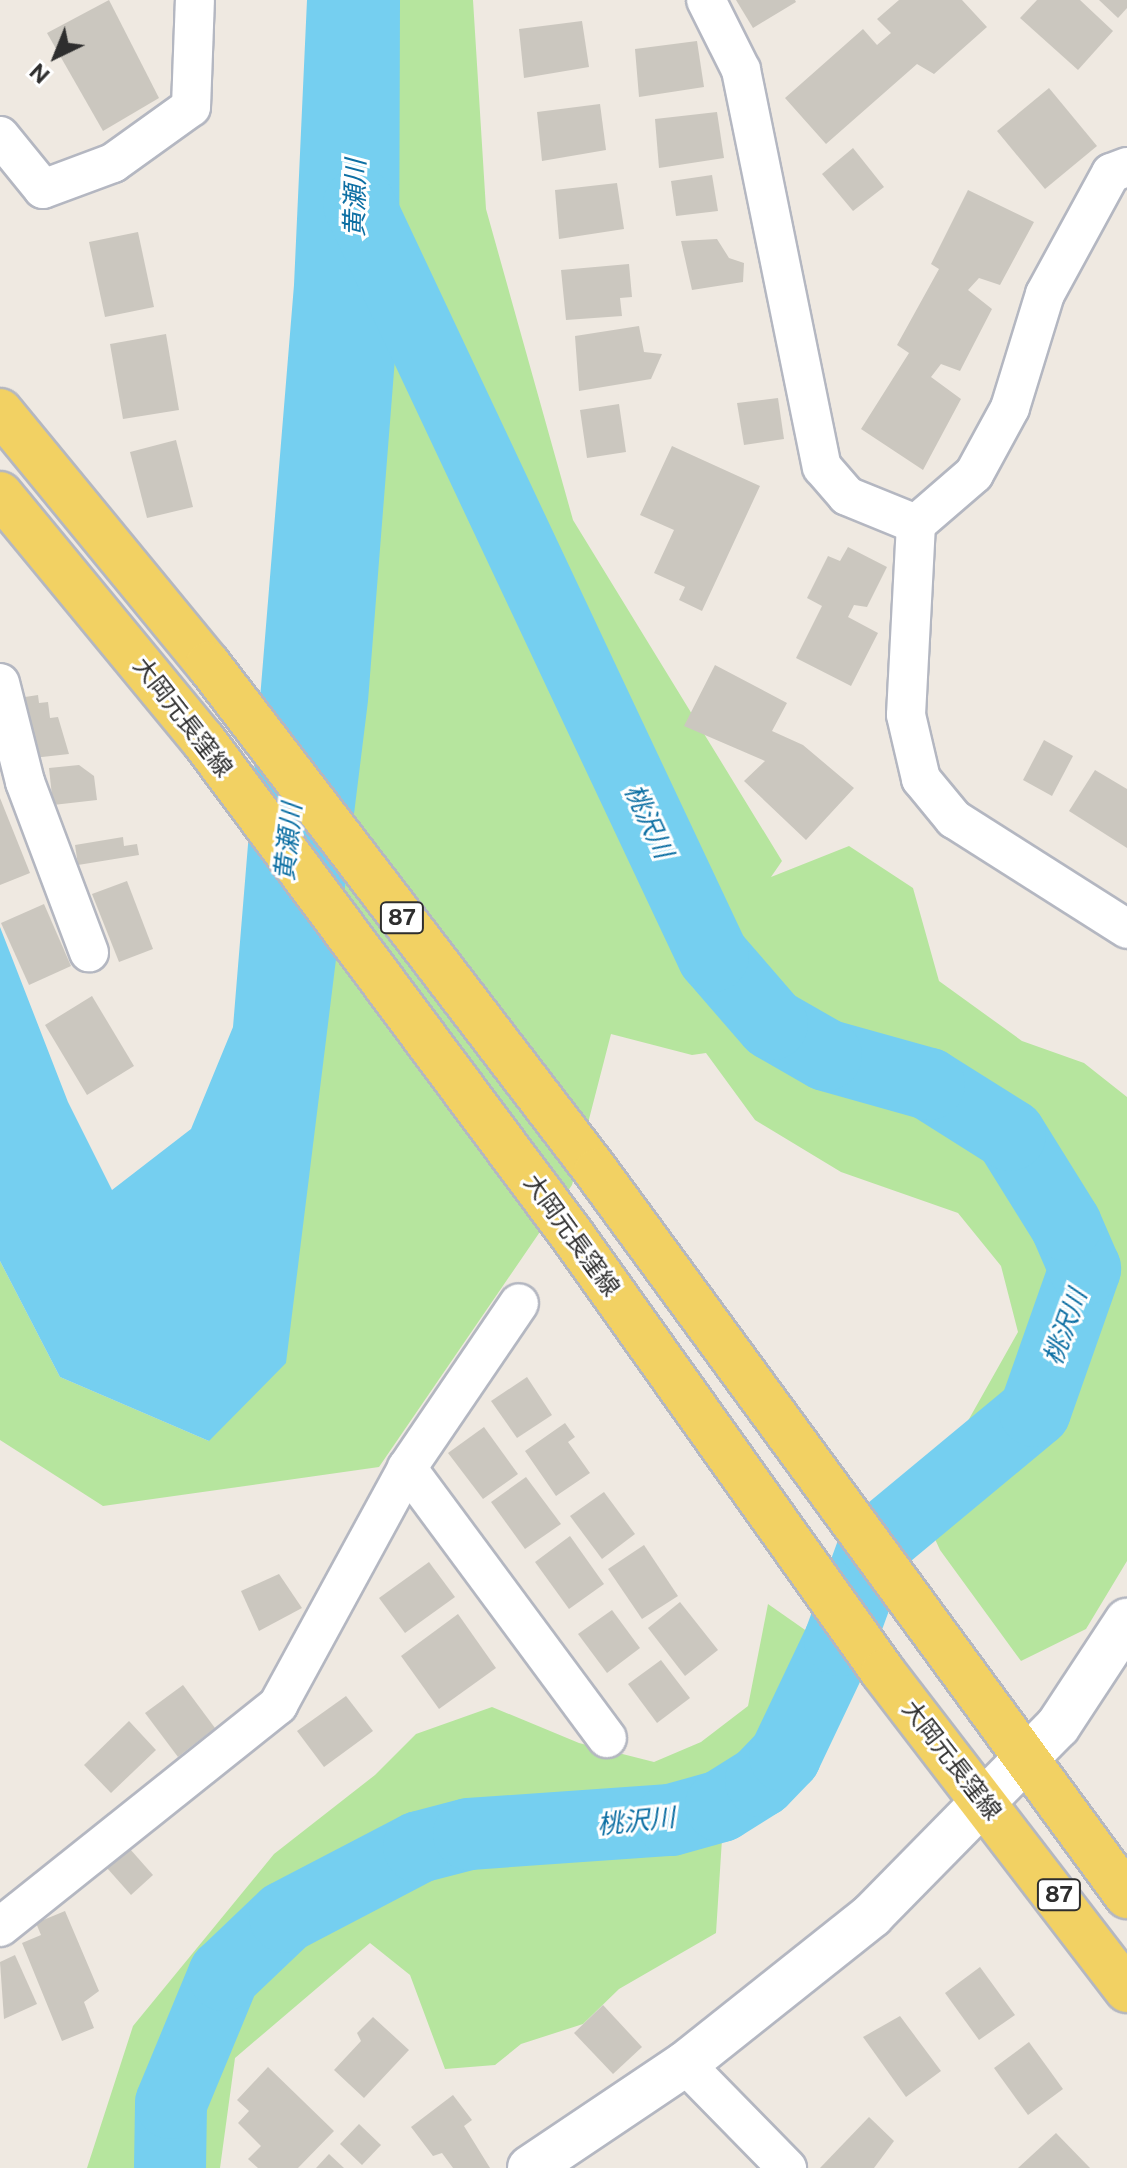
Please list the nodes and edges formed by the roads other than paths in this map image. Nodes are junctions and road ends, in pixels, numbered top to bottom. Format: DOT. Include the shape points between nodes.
graph roads {
  1 [pos="195,0"];
  2 [pos="706,0"];
  3 [pos="0,136"];
  4 [pos="1127,167"];
  5 [pos="0,411"];
  6 [pos="0,494"];
  7 [pos="916,524"];
  8 [pos="0,683"];
  9 [pos="1127,929"];
  10 [pos="89,952"];
  11 [pos="519,1303"];
  12 [pos="407,1468"];
  13 [pos="1127,1621"];
  14 [pos="607,1738"];
  15 [pos="1026,1763"];
  16 [pos="987,1804"];
  17 [pos="1127,1896"];
  18 [pos="0,1927"];
  19 [pos="1127,1990"];
  20 [pos="685,2064"];
  21 [pos="530,2168"];
  22 [pos="787,2168"];
  1 -- 3 [label="street" via="191,107 113,163 43,189"];
  2 -- 7 [label="street" via="741,70 822,467 847,496"];
  4 -- 7 [label="street" via="1111,173 1045,294 1010,408 974,474"];
  5 -- 15 [label="main road, 87" via="208,664 596,1171"];
  6 -- 16 [label="main road, 大岡元長窪線 / 87" via="203,740 572,1235 883,1672"];
  7 -- 9 [label="street" via="906,715 921,779 954,819"];
  8 -- 10 [label="street" via="25,782"];
  11 -- 12 [label="street"];
  12 -- 14 [label="street"];
  12 -- 18 [label="street" via="342,1578 318,1638 278,1705"];
  13 -- 15 [label="street" via="1058,1726"];
  15 -- 16 [label="street"];
  15 -- 17 [label="main road, 87"];
  16 -- 19 [label="main road, 大岡元長窪線 / 87"];
  16 -- 20 [label="street" via="872,1915"];
  20 -- 21 [label="street"];
  20 -- 22 [label="street"];
}
